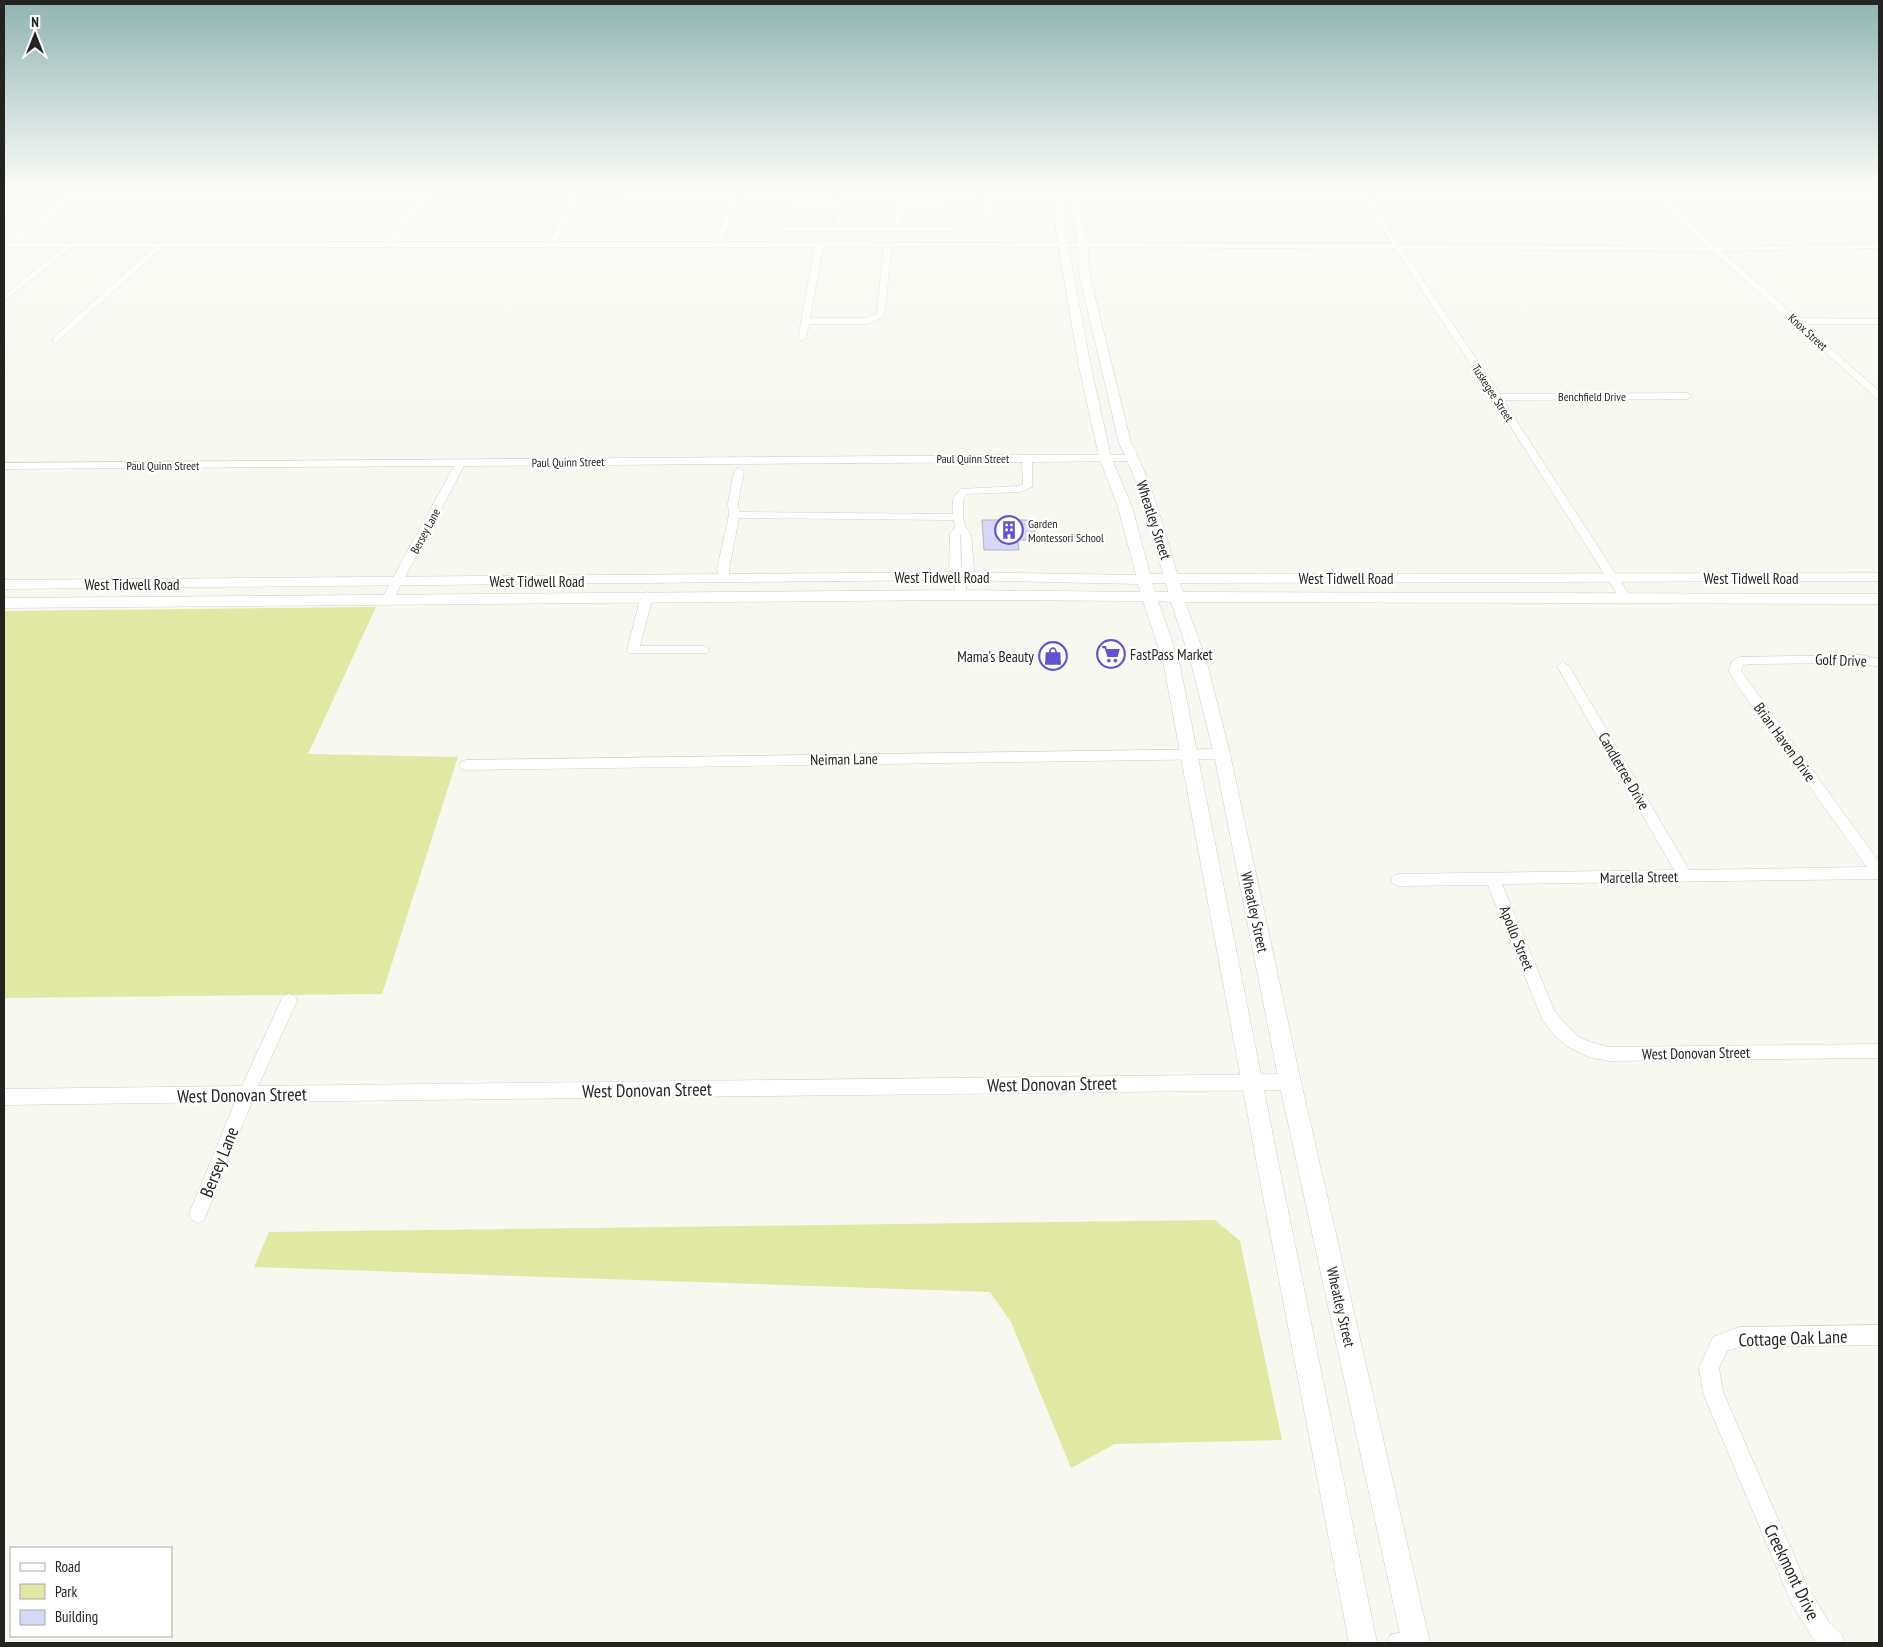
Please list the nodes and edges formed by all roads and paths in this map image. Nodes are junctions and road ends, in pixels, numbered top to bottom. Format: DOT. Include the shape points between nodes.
graph roads {
  1 [pos="46,265"];
  2 [pos="139,265"];
  3 [pos="816,265"];
  4 [pos="886,265"];
  5 [pos="1067,265"];
  6 [pos="1084,265"];
  7 [pos="1409,265"];
  8 [pos="1733,265"];
  9 [pos="4,299"];
  10 [pos="1092,303"];
  11 [pos="1073,304"];
  12 [pos="806,321"];
  13 [pos="1879,321"];
  14 [pos="1797,322"];
  15 [pos="802,338"];
  16 [pos="56,340"];
  17 [pos="1086,373"];
  18 [pos="1108,373"];
  19 [pos="1688,396"];
  20 [pos="1879,396"];
  21 [pos="1496,397"];
  22 [pos="1106,457"];
  23 [pos="1027,458"];
  24 [pos="1133,458"];
  25 [pos="460,463"];
  26 [pos="4,466"];
  27 [pos="739,471"];
  28 [pos="734,515"];
  29 [pos="958,517"];
  30 [pos="723,574"];
  31 [pos="961,574"];
  32 [pos="1879,577"];
  33 [pos="1784,578"];
  34 [pos="1172,579"];
  35 [pos="1394,579"];
  36 [pos="1613,579"];
  37 [pos="580,581"];
  38 [pos="398,582"];
  39 [pos="223,583"];
  40 [pos="4,585"];
  41 [pos="1147,588"];
  42 [pos="960,595"];
  43 [pos="647,596"];
  44 [pos="576,597"];
  45 [pos="388,598"];
  46 [pos="1177,598"];
  47 [pos="1802,599"];
  48 [pos="1879,599"];
  49 [pos="206,600"];
  50 [pos="1405,600"];
  51 [pos="1626,600"];
  52 [pos="4,603"];
  53 [pos="703,650"];
  54 [pos="1803,660"];
  55 [pos="1879,663"];
  56 [pos="1563,666"];
  57 [pos="1189,754"];
  58 [pos="1222,754"];
  59 [pos="466,764"];
  60 [pos="1879,873"];
  61 [pos="1685,876"];
  62 [pos="1493,879"];
  63 [pos="1398,880"];
  64 [pos="1541,996"];
  65 [pos="289,1000"];
  66 [pos="1879,1051"];
  67 [pos="1252,1082"];
  68 [pos="1290,1082"];
  69 [pos="246,1095"];
  70 [pos="4,1097"];
  71 [pos="198,1214"];
  72 [pos="1879,1335"];
  73 [pos="1756,1496"];
  74 [pos="1410,1642"];
  75 [pos="1363,1643"];
  76 [pos="1834,1643"];
  1 -- 9 [label="street"];
  2 -- 16 [label="street"];
  3 -- 12 [label="street"];
  4 -- 12 [label="street" via="881,314 868,321"];
  5 -- 11 [label="main road, Wheatley Street"];
  6 -- 10 [label="main road, Wheatley Street"];
  7 -- 21 [label="street, Tuskegee Street"];
  8 -- 14 [label="street, Knox Street"];
  10 -- 11 [label="main road"];
  10 -- 18 [label="main road, Wheatley Street"];
  11 -- 17 [label="main road, Wheatley Street"];
  12 -- 15 [label="street"];
  13 -- 14 [label="street"];
  14 -- 20 [label="street, Knox Street"];
  17 -- 18 [label="main road"];
  17 -- 22 [label="main road, Wheatley Street"];
  18 -- 24 [label="main road, Wheatley Street" via="1125,443"];
  19 -- 21 [label="street, Benchfield Drive"];
  21 -- 36 [label="street, Tuskegee Street"];
  22 -- 23 [label="street, Paul Quinn Street"];
  22 -- 24 [label="street, Paul Quinn Street"];
  22 -- 41 [label="main road, Wheatley Street" via="1125,507"];
  23 -- 25 [label="street, Paul Quinn Street"];
  23 -- 29 [label="street" via="1028,485 1020,490 965,491 958,498"];
  24 -- 34 [label="main road, Wheatley Street"];
  25 -- 26 [label="street, Paul Quinn Street"];
  25 -- 38 [label="street, Bersey Lane"];
  27 -- 28 [label="street"];
  28 -- 29 [label="street"];
  28 -- 30 [label="street"];
  29 -- 31 [label="street" via="966,534 968,570"];
  30 -- 31 [label="main road, West Tidwell Road"];
  30 -- 37 [label="main road, West Tidwell Road"];
  31 -- 41 [label="main road, West Tidwell Road"];
  31 -- 42 [label="street"];
  32 -- 33 [label="main road, West Tidwell Road"];
  33 -- 36 [label="main road, West Tidwell Road"];
  33 -- 47 [label="main road"];
  34 -- 35 [label="main road, West Tidwell Road"];
  34 -- 41 [label="main road, West Tidwell Road"];
  34 -- 46 [label="main road, Wheatley Street"];
  35 -- 36 [label="main road, West Tidwell Road"];
  35 -- 50 [label="main road"];
  36 -- 51 [label="street, Tuskegee Street"];
  37 -- 38 [label="main road, West Tidwell Road"];
  37 -- 44 [label="main road"];
  38 -- 39 [label="main road, West Tidwell Road"];
  38 -- 45 [label="street, Bersey Lane"];
  39 -- 40 [label="main road, West Tidwell Road"];
  39 -- 49 [label="main road"];
  41 -- 42 [label="main road, West Tidwell Road"];
  41 -- 46 [label="main road, West Tidwell Road"];
  41 -- 57 [label="main road, Wheatley Street" via="1171,661"];
  42 -- 43 [label="main road, West Tidwell Road"];
  43 -- 44 [label="main road, West Tidwell Road"];
  43 -- 53 [label="street" via="633,650"];
  44 -- 45 [label="main road, West Tidwell Road"];
  45 -- 49 [label="main road, West Tidwell Road"];
  46 -- 50 [label="main road, West Tidwell Road"];
  46 -- 58 [label="main road, Wheatley Street" via="1198,659"];
  47 -- 48 [label="main road, West Tidwell Road"];
  47 -- 51 [label="main road, West Tidwell Road"];
  49 -- 52 [label="main road, West Tidwell Road"];
  50 -- 51 [label="main road, West Tidwell Road"];
  54 -- 55 [label="street, Golf Drive" via="1861,659"];
  54 -- 60 [label="street, Brian Haven Drive" via="1740,661 1735,665 1735,671"];
  56 -- 61 [label="street, Candletree Drive"];
  57 -- 58 [label="street, Neiman Lane"];
  57 -- 59 [label="street, Neiman Lane"];
  57 -- 67 [label="main road, Wheatley Street"];
  58 -- 68 [label="main road, Wheatley Street"];
  60 -- 61 [label="street, Marcella Street"];
  61 -- 62 [label="street, Marcella Street"];
  62 -- 63 [label="street, Marcella Street"];
  62 -- 64 [label="street, Apollo Street"];
  64 -- 66 [label="street, West Donovan Street" via="1558,1029 1589,1051 1610,1054"];
  65 -- 69 [label="street, Bersey Lane"];
  67 -- 68 [label="street, West Donovan Street"];
  67 -- 69 [label="street, West Donovan Street"];
  67 -- 75 [label="main road, Wheatley Street"];
  68 -- 74 [label="main road, Wheatley Street"];
  69 -- 70 [label="street, West Donovan Street"];
  69 -- 71 [label="street, Bersey Lane"];
  72 -- 73 [label="street, Cottage Oak Lane" via="1739,1337 1720,1344 1709,1368 1713,1393"];
  73 -- 76 [label="street, Creekmont Drive" via="1800,1596 1820,1629"];
}
